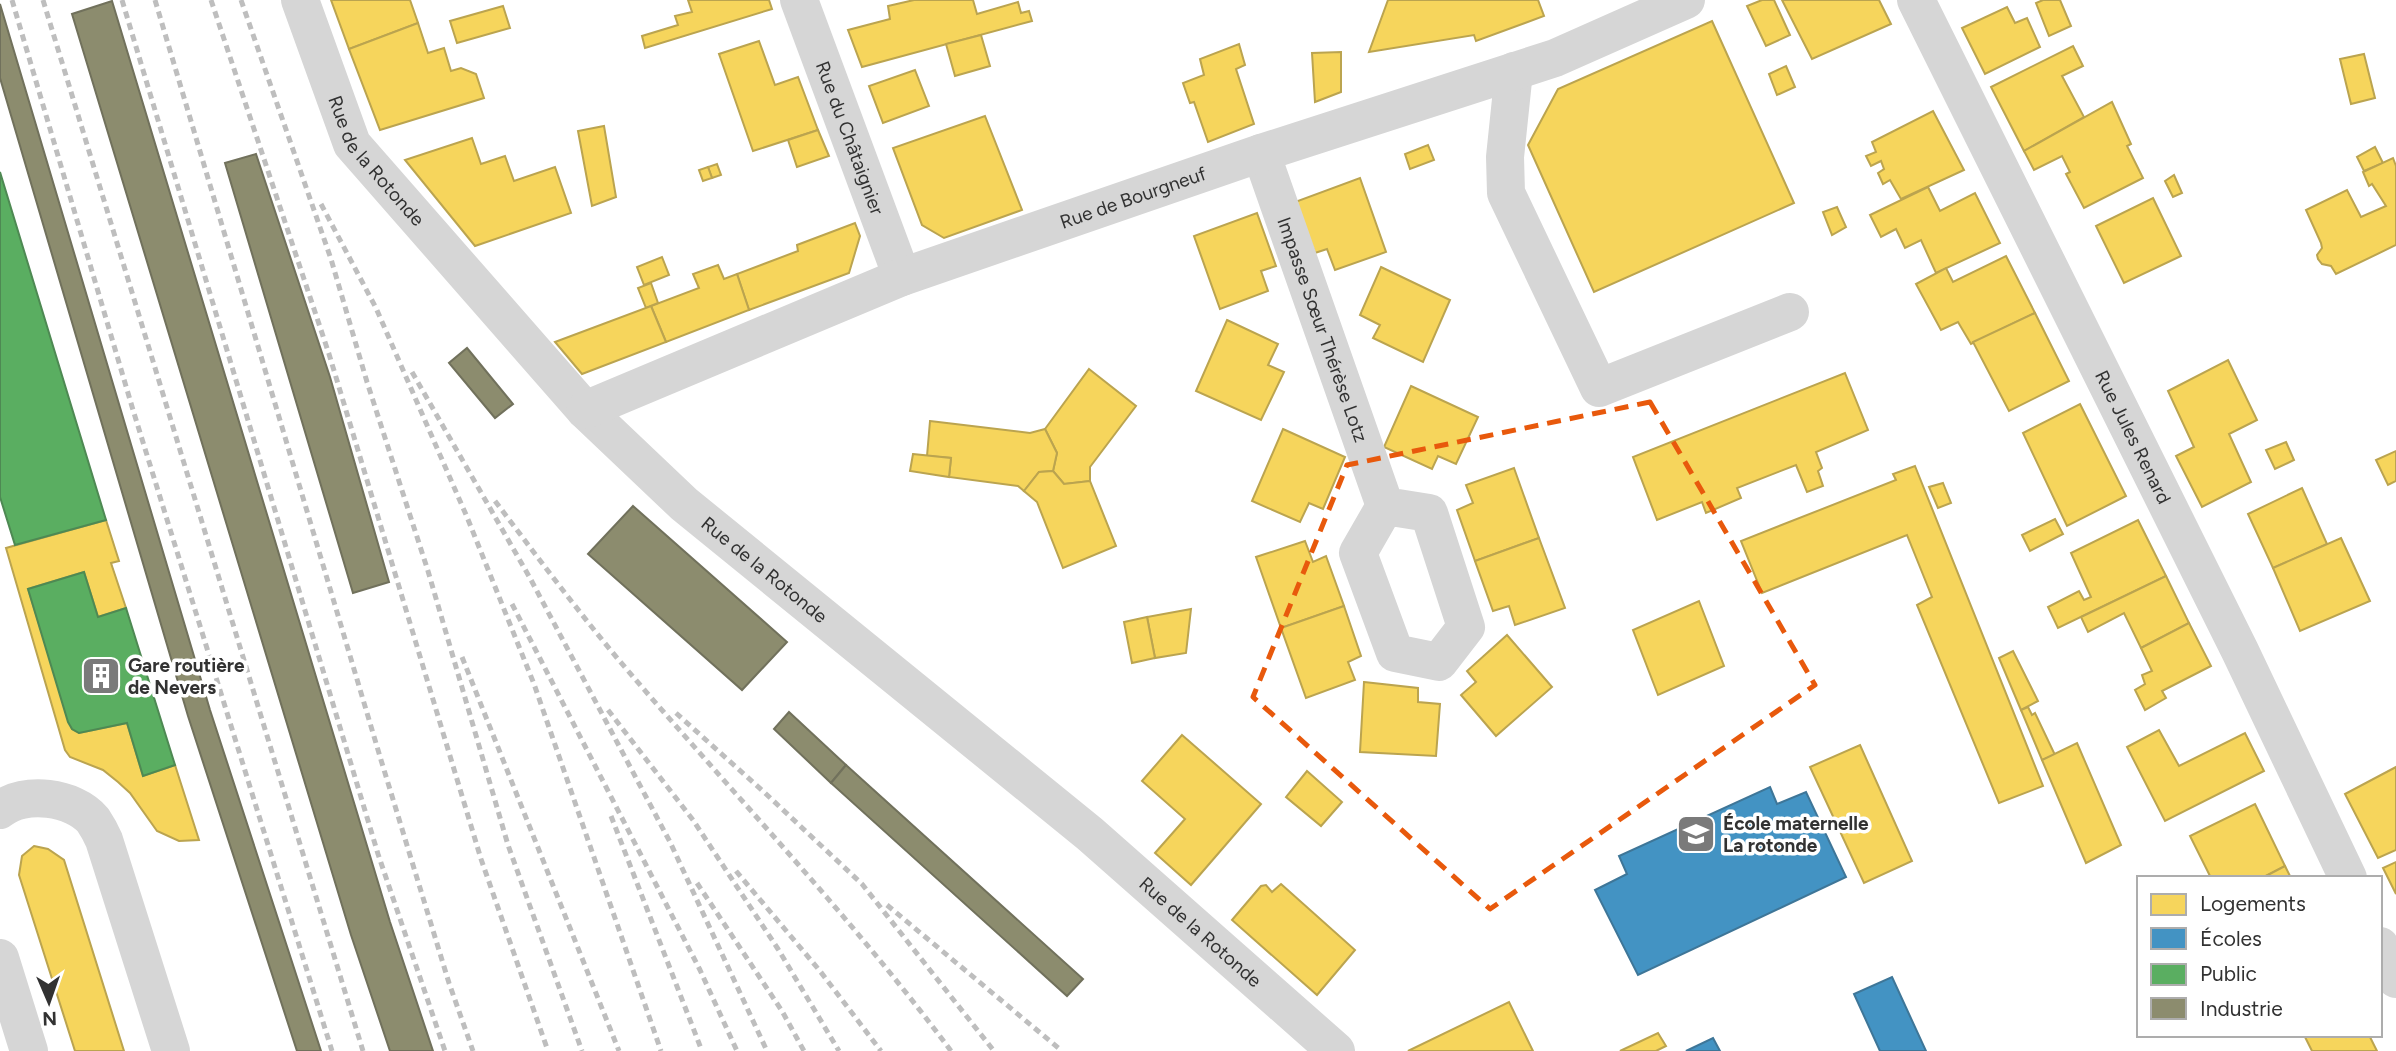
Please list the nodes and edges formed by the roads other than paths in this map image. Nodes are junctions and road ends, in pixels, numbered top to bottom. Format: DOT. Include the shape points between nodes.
graph roads {
  1 [pos="300,0"];
  2 [pos="799,0"];
  3 [pos="1686,0"];
  4 [pos="1916,0"];
  5 [pos="1514,71"];
  6 [pos="1261,153"];
  7 [pos="902,277"];
  8 [pos="1790,312"];
  9 [pos="585,410"];
  10 [pos="1385,506"];
  11 [pos="0,810"];
  12 [pos="2347,876"];
  13 [pos="2382,950"];
  14 [pos="0,958"];
  15 [pos="2396,979"];
  16 [pos="29,1051"];
  17 [pos="171,1051"];
  18 [pos="1336,1051"];
  1 -- 9 [label="street, Rue de la Rotonde" via="352,144"];
  2 -- 7 [label="street, Rue du Châtaignier"];
  3 -- 5 [label="street, Rue de Bourgneuf" via="1555,58"];
  4 -- 12 [label="street, Rue Jules Renard"];
  5 -- 6 [label="street, Rue de Bourgneuf"];
  5 -- 8 [label="street" via="1506,193 1599,388"];
  6 -- 7 [label="street, Rue de Bourgneuf"];
  6 -- 10 [label="street, Impasse Sœur Thérèse Lotz"];
  7 -- 9 [label="street, Rue de Bourgneuf"];
  9 -- 18 [label="street, Rue de la Rotonde" via="694,512 1090,834"];
  11 -- 17 [label="street" via="19,800 45,799 69,803 92,819 104,840"];
  13 -- 15 [label="street"];
  14 -- 16 [label="street"];
}
